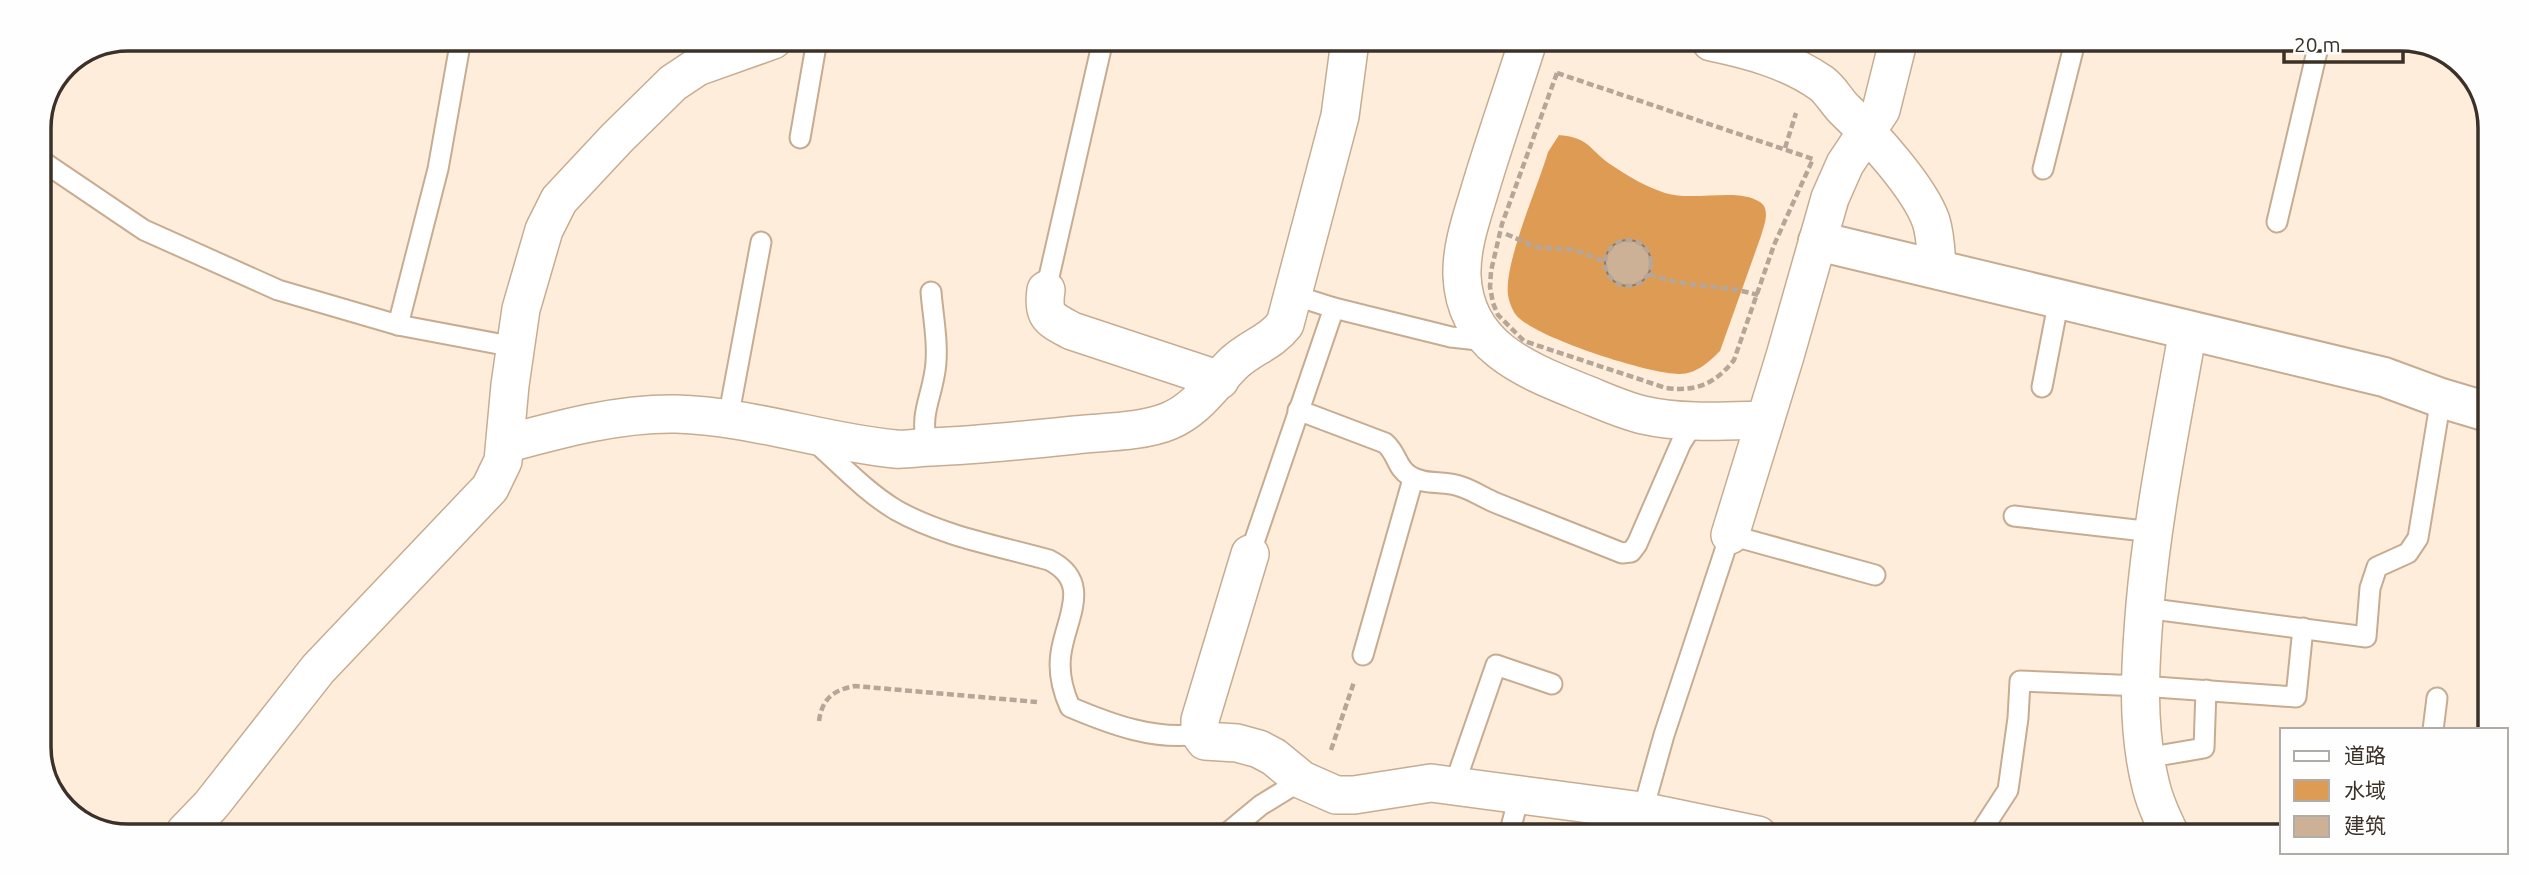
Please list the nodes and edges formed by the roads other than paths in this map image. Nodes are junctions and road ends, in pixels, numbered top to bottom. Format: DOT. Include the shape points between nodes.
graph roads {
  1 [pos="459,51"];
  2 [pos="742,51"];
  3 [pos="815,51"];
  4 [pos="1100,51"];
  5 [pos="1349,51"];
  6 [pos="1525,51"];
  7 [pos="1749,51"];
  8 [pos="1896,51"];
  9 [pos="2073,51"];
  10 [pos="2317,51"];
  11 [pos="1867,130"];
  12 [pos="800,138"];
  13 [pos="51,167"];
  14 [pos="2043,169"];
  15 [pos="2277,222"];
  16 [pos="1818,241"];
  17 [pos="761,242"];
  18 [pos="1937,269"];
  19 [pos="1046,290"];
  20 [pos="931,292"];
  21 [pos="1293,295"];
  22 [pos="2059,299"];
  23 [pos="1334,308"];
  24 [pos="398,325"];
  25 [pos="2188,330"];
  26 [pos="1487,341"];
  27 [pos="515,346"];
  28 [pos="1220,380"];
  29 [pos="2042,387"];
  30 [pos="2441,398"];
  31 [pos="2478,409"];
  32 [pos="1298,410"];
  33 [pos="728,419"];
  34 [pos="1765,420"];
  35 [pos="1695,421"];
  36 [pos="806,433"];
  37 [pos="505,444"];
  38 [pos="928,447"];
  39 [pos="1413,479"];
  40 [pos="2014,516"];
  41 [pos="2153,532"];
  42 [pos="1730,535"];
  43 [pos="1250,554"];
  44 [pos="1875,575"];
  45 [pos="2145,608"];
  46 [pos="2303,628"];
  47 [pos="1363,655"];
  48 [pos="1552,684"];
  49 [pos="2140,686"];
  50 [pos="2206,690"];
  51 [pos="2437,698"];
  52 [pos="2433,728"];
  53 [pos="1199,734"];
  54 [pos="2145,758"];
  55 [pos="1310,785"];
  56 [pos="1454,786"];
  57 [pos="1519,796"];
  58 [pos="1639,823"];
  59 [pos="193,824"];
  60 [pos="1238,824"];
  61 [pos="1513,824"];
  62 [pos="1986,824"];
  63 [pos="2166,824"];
  1 -- 24 [label="lane" via="438,169"];
  2 -- 27 [label="street" via="698,67 673,83 559,200 532,266"];
  3 -- 12 [label="lane"];
  4 -- 19 [label="lane"];
  5 -- 21 [label="street" via="1340,117"];
  6 -- 26 [label="street" via="1482,180 1462,261 1471,314"];
  7 -- 11 [label="street" via="1786,63 1823,84"];
  8 -- 11 [label="street" via="1881,110"];
  9 -- 14 [label="lane"];
  10 -- 15 [label="lane"];
  11 -- 16 [label="street" via="1845,164"];
  11 -- 18 [label="street" via="1912,186 1930,219"];
  13 -- 24 [label="lane" via="144,230 233,271 278,290"];
  16 -- 18 [label="street"];
  16 -- 34 [label="street"];
  17 -- 33 [label="lane"];
  18 -- 22 [label="street"];
  19 -- 28 [label="street" via="1046,314 1072,331"];
  20 -- 38 [label="lane" via="936,370 923,426"];
  21 -- 23 [label="lane"];
  21 -- 28 [label="street" via="1285,324 1275,337 1243,355"];
  22 -- 25 [label="street"];
  22 -- 29 [label="lane"];
  23 -- 26 [label="lane" via="1451,337"];
  23 -- 32 [label="lane"];
  24 -- 27 [label="lane"];
  25 -- 30 [label="street" via="2384,377"];
  25 -- 41 [label="street"];
  26 -- 35 [label="street" via="1542,376 1624,409"];
  27 -- 37 [label="street"];
  28 -- 38 [label="street" via="1180,414 1148,427"];
  30 -- 31 [label="street"];
  30 -- 46 [label="lane" via="2418,538 2408,553 2378,567 2366,637"];
  32 -- 39 [label="lane" via="1385,443 1394,451 1402,472"];
  32 -- 43 [label="lane"];
  33 -- 36 [label="street"];
  33 -- 37 [label="street" via="674,414 628,417"];
  34 -- 35 [label="street"];
  34 -- 42 [label="street"];
  35 -- 39 [label="lane" via="1631,552 1622,553 1450,483"];
  36 -- 38 [label="street" via="897,449"];
  36 -- 53 [label="lane" via="873,494 910,517 1062,567 1069,575 1075,604 1061,652 1061,681 1070,707 1130,728 1183,737"];
  37 -- 59 [label="street" via="503,461 490,488 318,669"];
  39 -- 47 [label="lane"];
  40 -- 41 [label="lane"];
  41 -- 45 [label="street"];
  42 -- 44 [label="lane"];
  42 -- 58 [label="lane"];
  43 -- 53 [label="street" via="1199,719"];
  45 -- 46 [label="lane"];
  45 -- 49 [label="street"];
  46 -- 50 [label="lane" via="2296,697"];
  48 -- 56 [label="lane" via="1496,665"];
  49 -- 50 [label="lane"];
  49 -- 54 [label="street"];
  49 -- 62 [label="lane" via="2020,681 2008,790"];
  50 -- 54 [label="lane" via="2204,748"];
  51 -- 52 [label="lane"];
  53 -- 55 [label="street" via="1205,741 1259,749"];
  54 -- 63 [label="street"];
  55 -- 56 [label="street" via="1336,795 1414,784"];
  55 -- 60 [label="lane" via="1261,806"];
  56 -- 57 [label="street"];
  57 -- 58 [label="street"];
  57 -- 61 [label="lane"];
}
